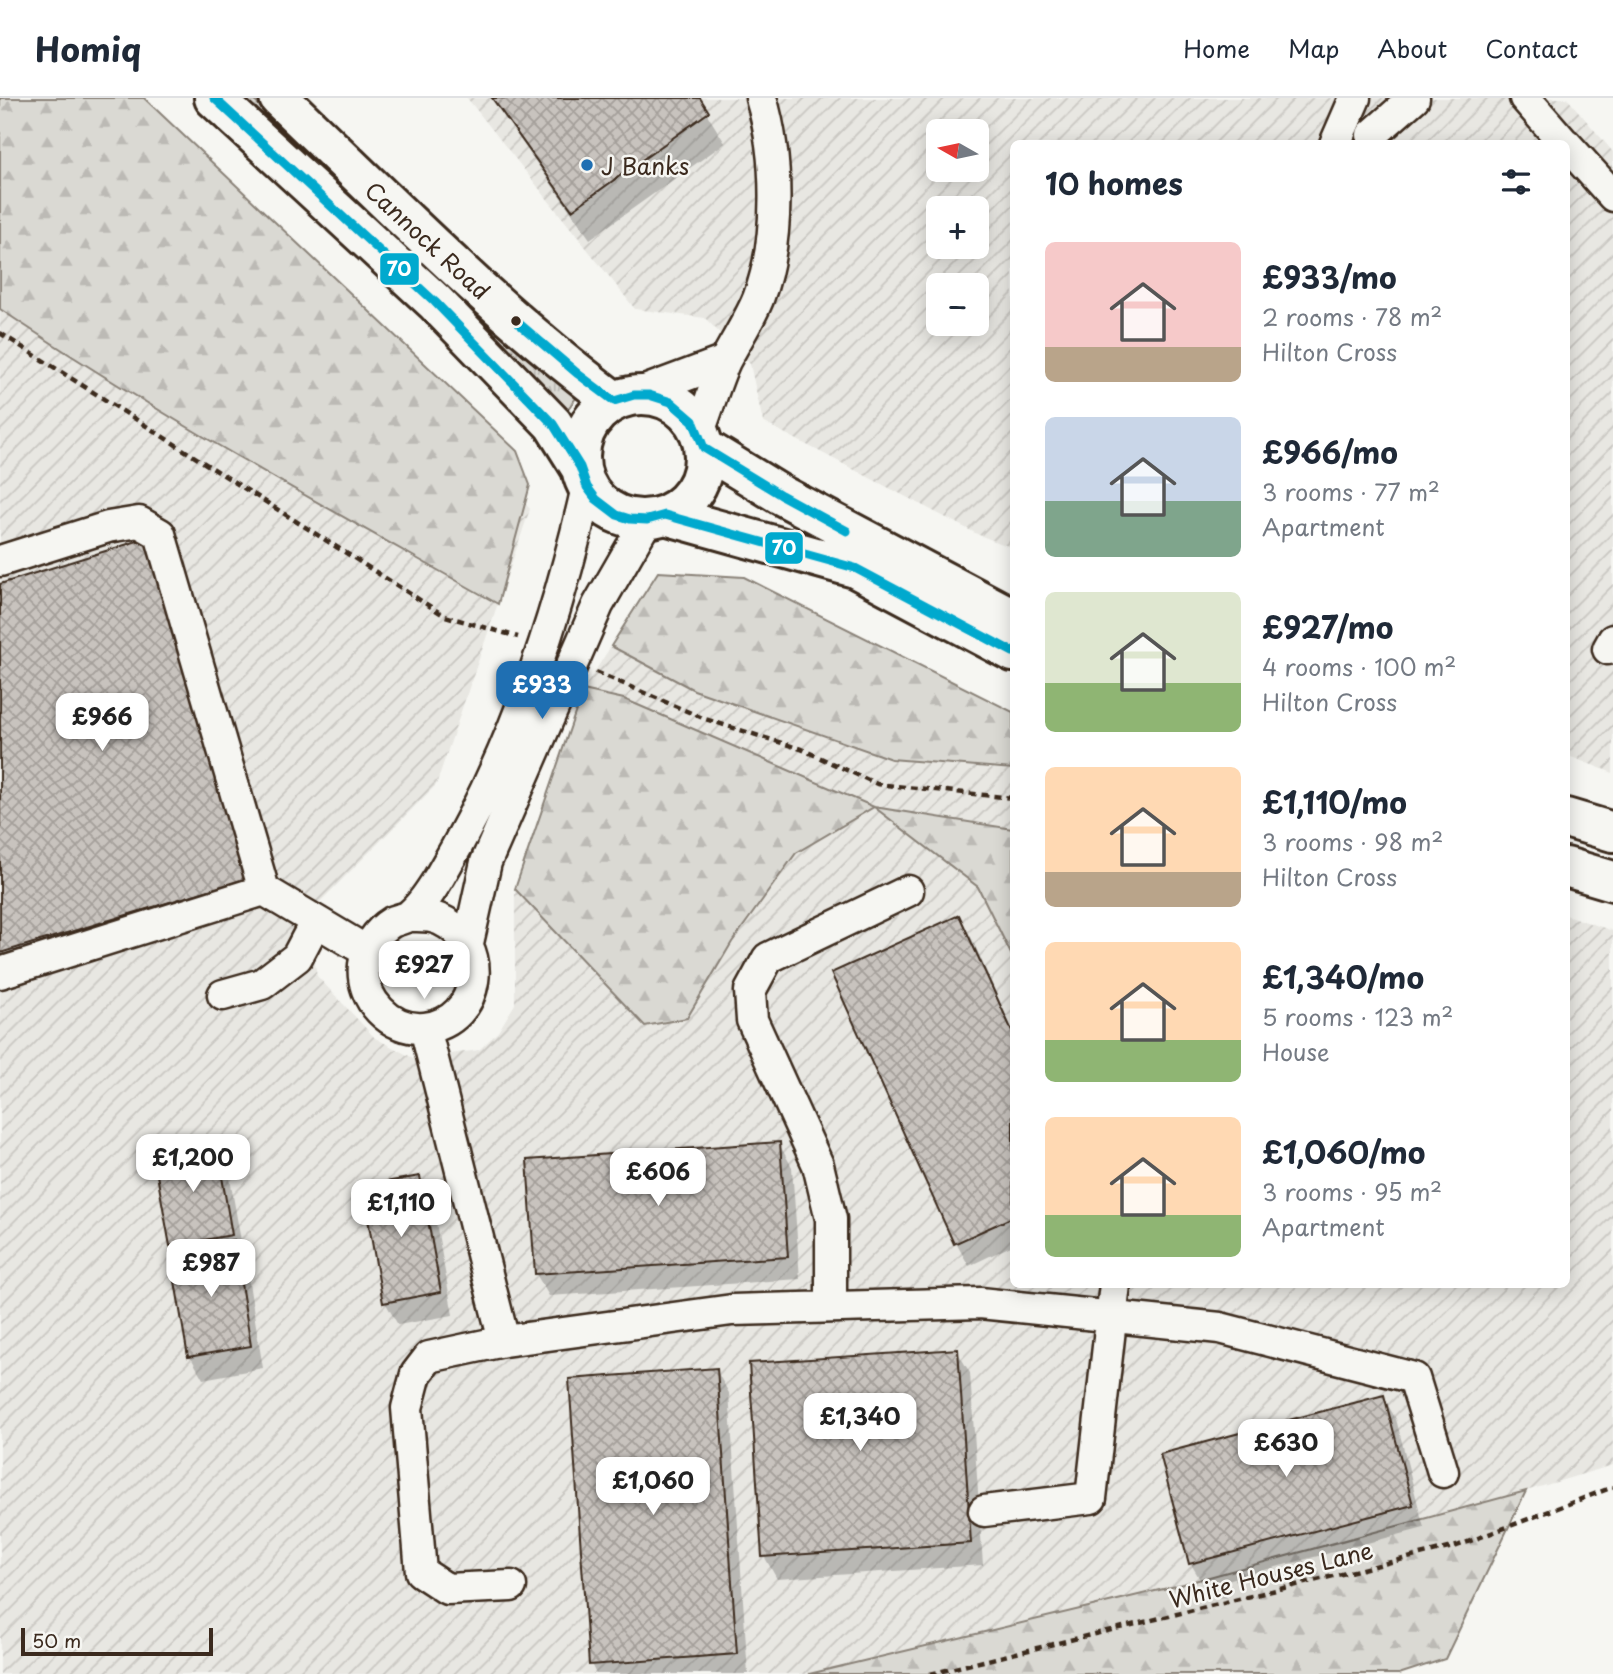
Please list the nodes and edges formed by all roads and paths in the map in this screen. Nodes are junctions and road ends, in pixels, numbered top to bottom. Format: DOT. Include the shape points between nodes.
graph roads {
  1 [pos="214,98"];
  2 [pos="279,98"];
  3 [pos="761,98"];
  4 [pos="1355,98"];
  5 [pos="1414,98"];
  6 [pos="1525,98"];
  7 [pos="1372,135"];
  8 [pos="1337,140"];
  9 [pos="1560,140"];
  10 [pos="1570,151"];
  11 [pos="1613,197"];
  12 [pos="0,333"];
  13 [pos="725,361"];
  14 [pos="624,398"];
  15 [pos="702,440"];
  16 [pos="584,477"];
  17 [pos="656,517"];
  18 [pos="0,561"];
  19 [pos="1010,616"];
  20 [pos="542,645"];
  21 [pos="1010,650"];
  22 [pos="572,661"];
  23 [pos="1010,798"];
  24 [pos="1570,819"];
  25 [pos="1613,832"];
  26 [pos="1570,868"];
  27 [pos="1613,881"];
  28 [pos="264,890"];
  29 [pos="908,891"];
  30 [pos="410,916"];
  31 [pos="316,921"];
  32 [pos="468,943"];
  33 [pos="368,952"];
  34 [pos="0,973"];
  35 [pos="223,995"];
  36 [pos="425,1028"];
  37 [pos="1115,1288"];
  38 [pos="831,1307"];
  39 [pos="1112,1317"];
  40 [pos="504,1341"];
  41 [pos="1443,1472"];
  42 [pos="1613,1487"];
  43 [pos="984,1511"];
  44 [pos="511,1586"];
  45 [pos="930,1674"];
  1 -- 16 [label="highway, Cannock Road" via="435,302 553,424"];
  2 -- 14 [label="highway, Cannock Road" via="497,305 578,374"];
  3 -- 13 [label="street" via="774,201 770,259 744,331"];
  4 -- 8 [label="street"];
  5 -- 7 [label="street"];
  6 -- 9 [label="street"];
  10 -- 11 [label="street"];
  12 -- 20 [label="path" via="445,616"];
  13 -- 14 [label="street"];
  13 -- 15 [label="street"];
  14 -- 15 [label="highway" via="649,395 671,402 688,415"];
  14 -- 16 [label="highway" via="603,408 586,430 582,441"];
  15 -- 17 [label="highway" via="704,463 696,489 678,509"];
  15 -- 19 [label="highway" via="781,495"];
  16 -- 17 [label="highway" via="596,499 617,515"];
  16 -- 20 [label="street" via="573,549"];
  17 -- 21 [label="highway" via="855,568"];
  17 -- 22 [label="street" via="598,605"];
  18 -- 28 [label="street" via="108,527 139,522 160,534"];
  20 -- 30 [label="street" via="508,739 460,842"];
  22 -- 23 [label="path" via="705,719 801,749 877,784"];
  22 -- 32 [label="street" via="486,862"];
  24 -- 25 [label="highway"];
  26 -- 27 [label="highway"];
  28 -- 31 [label="street"];
  28 -- 34 [label="street"];
  29 -- 38 [label="street" via="768,958 750,991 752,1020 818,1165 831,1219"];
  30 -- 32 [label="street" via="442,920"];
  30 -- 33 [label="street" via="378,934"];
  31 -- 33 [label="street"];
  31 -- 35 [label="street" via="297,957 262,984"];
  32 -- 36 [label="street" via="474,984 467,1002 445,1022"];
  33 -- 36 [label="street" via="364,980 378,1010 393,1022"];
  36 -- 40 [label="street"];
  37 -- 39 [label="street"];
  38 -- 39 [label="street" via="980,1303"];
  38 -- 40 [label="street" via="732,1310"];
  39 -- 41 [label="street" via="1220,1328 1414,1378"];
  39 -- 43 [label="street" via="1091,1498"];
  40 -- 44 [label="street" via="429,1357 416,1374 407,1408 421,1572 447,1588"];
  42 -- 45 [label="path, White Houses Lane" via="1457,1546"];
}
